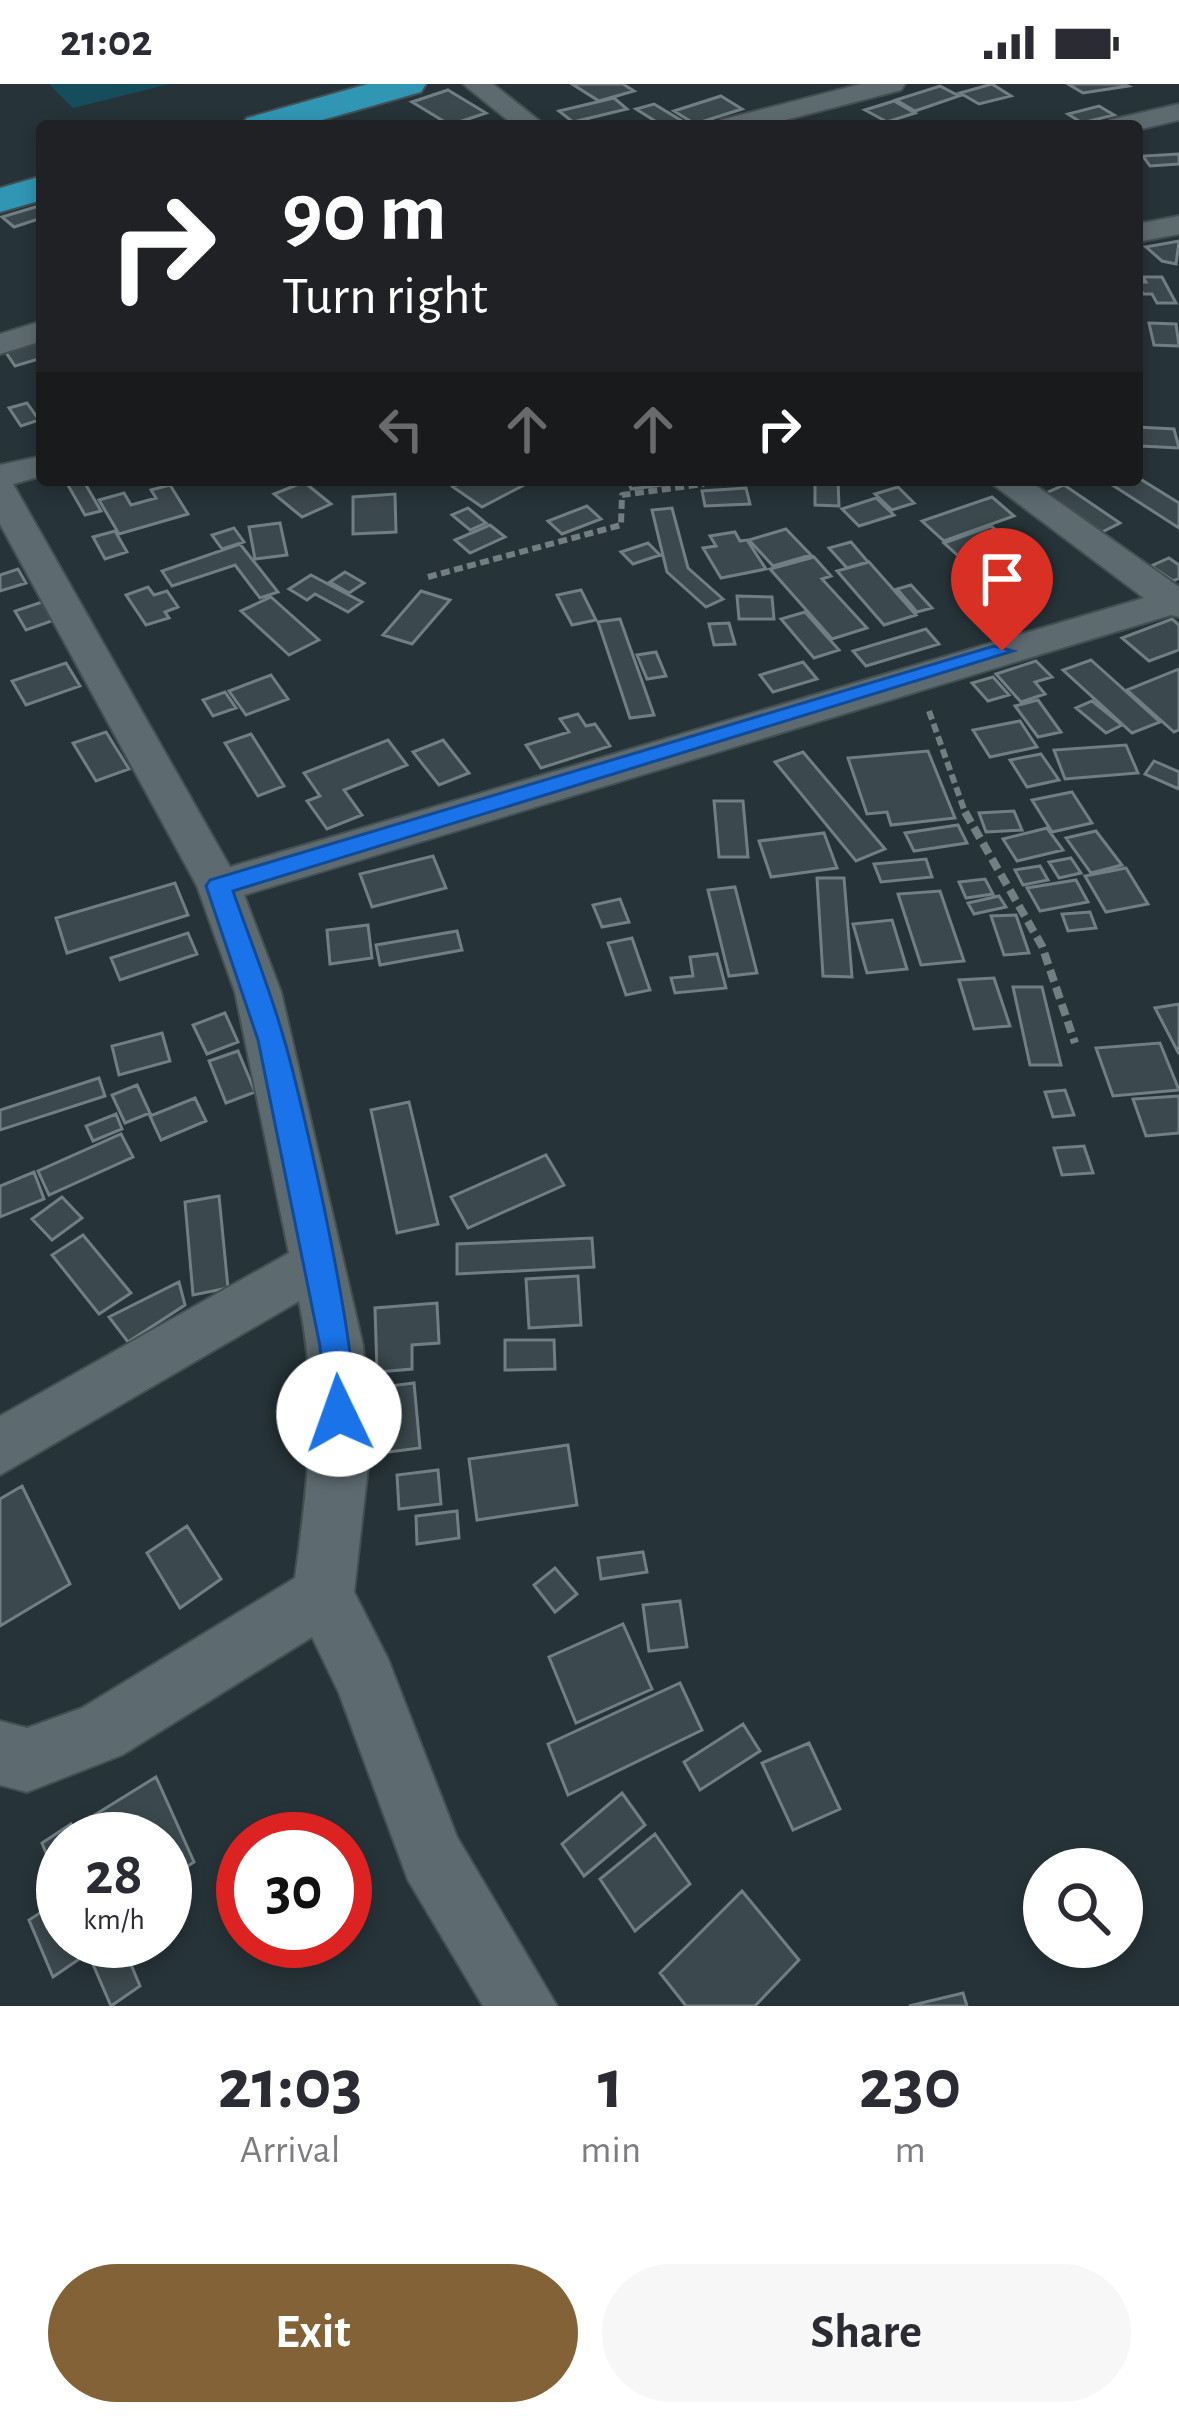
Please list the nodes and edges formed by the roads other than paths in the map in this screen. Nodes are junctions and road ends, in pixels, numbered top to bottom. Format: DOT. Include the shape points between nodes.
graph roads {
  1 [pos="408,84"];
  2 [pos="476,84"];
  3 [pos="892,84"];
  4 [pos="1144,84"];
  5 [pos="1179,110"];
  6 [pos="281,120"];
  7 [pos="524,120"];
  8 [pos="754,120"];
  9 [pos="1142,120"];
  10 [pos="36,190"];
  11 [pos="0,200"];
  12 [pos="1179,225"];
  13 [pos="1143,232"];
  14 [pos="36,334"];
  15 [pos="0,344"];
  16 [pos="36,471"];
  17 [pos="1013,486"];
  18 [pos="3,497"];
  19 [pos="1177,602"];
  20 [pos="219,886"];
  21 [pos="319,1263"];
  22 [pos="0,1448"];
  23 [pos="322,1595"];
  24 [pos="0,1754"];
  25 [pos="522,2006"];
  1 -- 6 [label="highway"];
  2 -- 7 [label="street"];
  3 -- 8 [label="street"];
  4 -- 5 [label="street"];
  5 -- 9 [label="street"];
  10 -- 11 [label="highway"];
  12 -- 13 [label="street"];
  14 -- 15 [label="street"];
  16 -- 18 [label="street"];
  17 -- 19 [label="street"];
  18 -- 20 [label="street"];
  19 -- 20 [label="street"];
  20 -- 21 [label="street" via="272,1040"];
  21 -- 22 [label="street"];
  21 -- 23 [label="street" via="336,1346 341,1449"];
  23 -- 24 [label="street" via="100,1733 27,1760"];
  23 -- 25 [label="street" via="366,1681 431,1857"];
}
